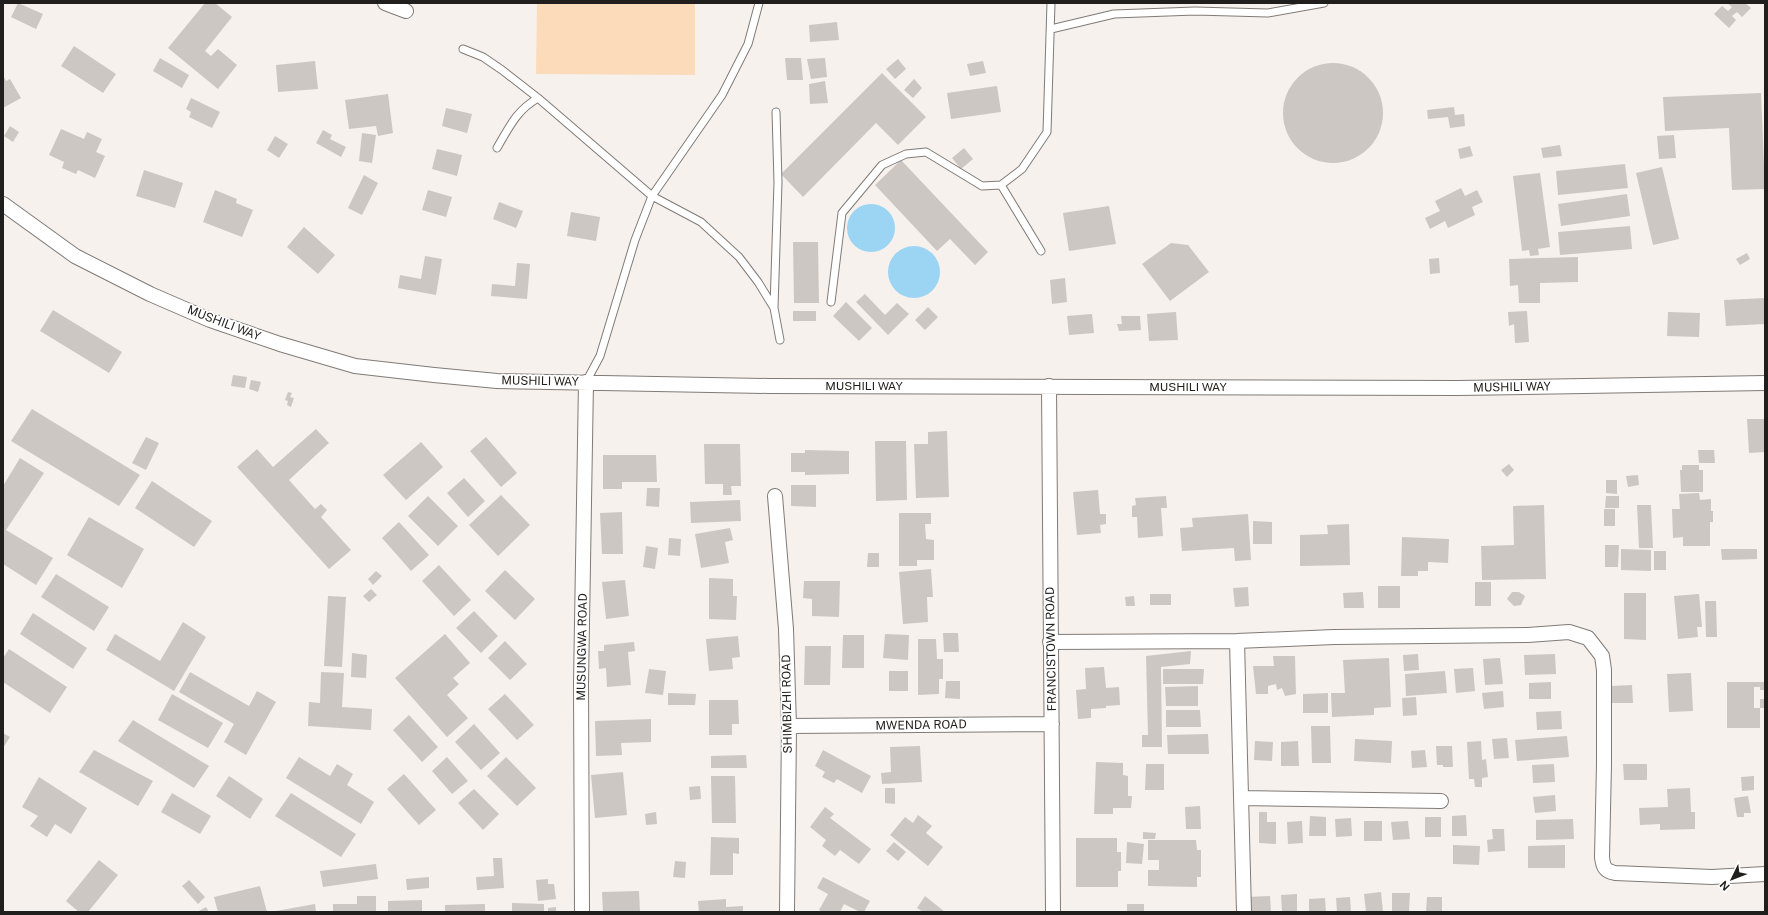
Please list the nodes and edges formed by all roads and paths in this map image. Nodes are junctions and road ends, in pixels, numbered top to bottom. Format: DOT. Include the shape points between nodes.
graph roads {
  1 [pos="385,3"];
  2 [pos="759,3"];
  3 [pos="1051,3"];
  4 [pos="1324,3"];
  5 [pos="406,11"];
  6 [pos="1051,29"];
  7 [pos="463,49"];
  8 [pos="538,98"];
  9 [pos="776,112"];
  10 [pos="497,148"];
  11 [pos="1001,185"];
  12 [pos="652,196"];
  13 [pos="3,204"];
  14 [pos="1041,250"];
  15 [pos="831,302"];
  16 [pos="774,308"];
  17 [pos="780,340"];
  18 [pos="586,382"];
  19 [pos="1765,383"];
  20 [pos="1049,386"];
  21 [pos="775,496"];
  22 [pos="1238,641"];
  23 [pos="1050,642"];
  24 [pos="1052,724"];
  25 [pos="789,726"];
  26 [pos="1242,798"];
  27 [pos="1441,801"];
  28 [pos="1765,874"];
  29 [pos="582,912"];
  30 [pos="787,912"];
  31 [pos="1053,912"];
  32 [pos="1244,912"];
  1 -- 5 [label="street"];
  2 -- 12 [label="lane" via="748,44 722,96"];
  3 -- 6 [label="lane"];
  4 -- 6 [label="lane" via="1268,13 1196,11 1114,14"];
  6 -- 11 [label="lane" via="1047,132 1022,169"];
  7 -- 8 [label="lane" via="483,57"];
  8 -- 10 [label="lane" via="517,115"];
  8 -- 12 [label="lane"];
  9 -- 16 [label="lane" via="778,182"];
  11 -- 14 [label="lane"];
  11 -- 15 [label="lane" via="982,186 926,152 906,154 882,165 842,213"];
  12 -- 16 [label="lane" via="701,222 739,257"];
  12 -- 18 [label="lane" via="635,240 600,356"];
  13 -- 18 [label="street, MUSHILI WAY" via="82,259 150,294 210,320 280,344 355,366 497,381"];
  16 -- 17 [label="lane"];
  18 -- 20 [label="street, MUSHILI WAY" via="769,386"];
  18 -- 29 [label="street, MUSUNGWA ROAD" via="581,684"];
  19 -- 20 [label="street, MUSHILI WAY" via="1458,388"];
  20 -- 23 [label="street, FRANCISTOWN ROAD"];
  21 -- 25 [label="street, SHIMBIZHI ROAD" via="786,629"];
  22 -- 23 [label="street"];
  22 -- 26 [label="street"];
  22 -- 28 [label="street" via="1569,632 1588,638 1602,656 1604,670 1603,866 1615,873 1712,877"];
  23 -- 24 [label="street, FRANCISTOWN ROAD"];
  24 -- 25 [label="street, MWENDA ROAD"];
  24 -- 31 [label="street, FRANCISTOWN ROAD"];
  25 -- 30 [label="street, SHIMBIZHI ROAD"];
  26 -- 27 [label="street"];
  26 -- 32 [label="street"];
}
